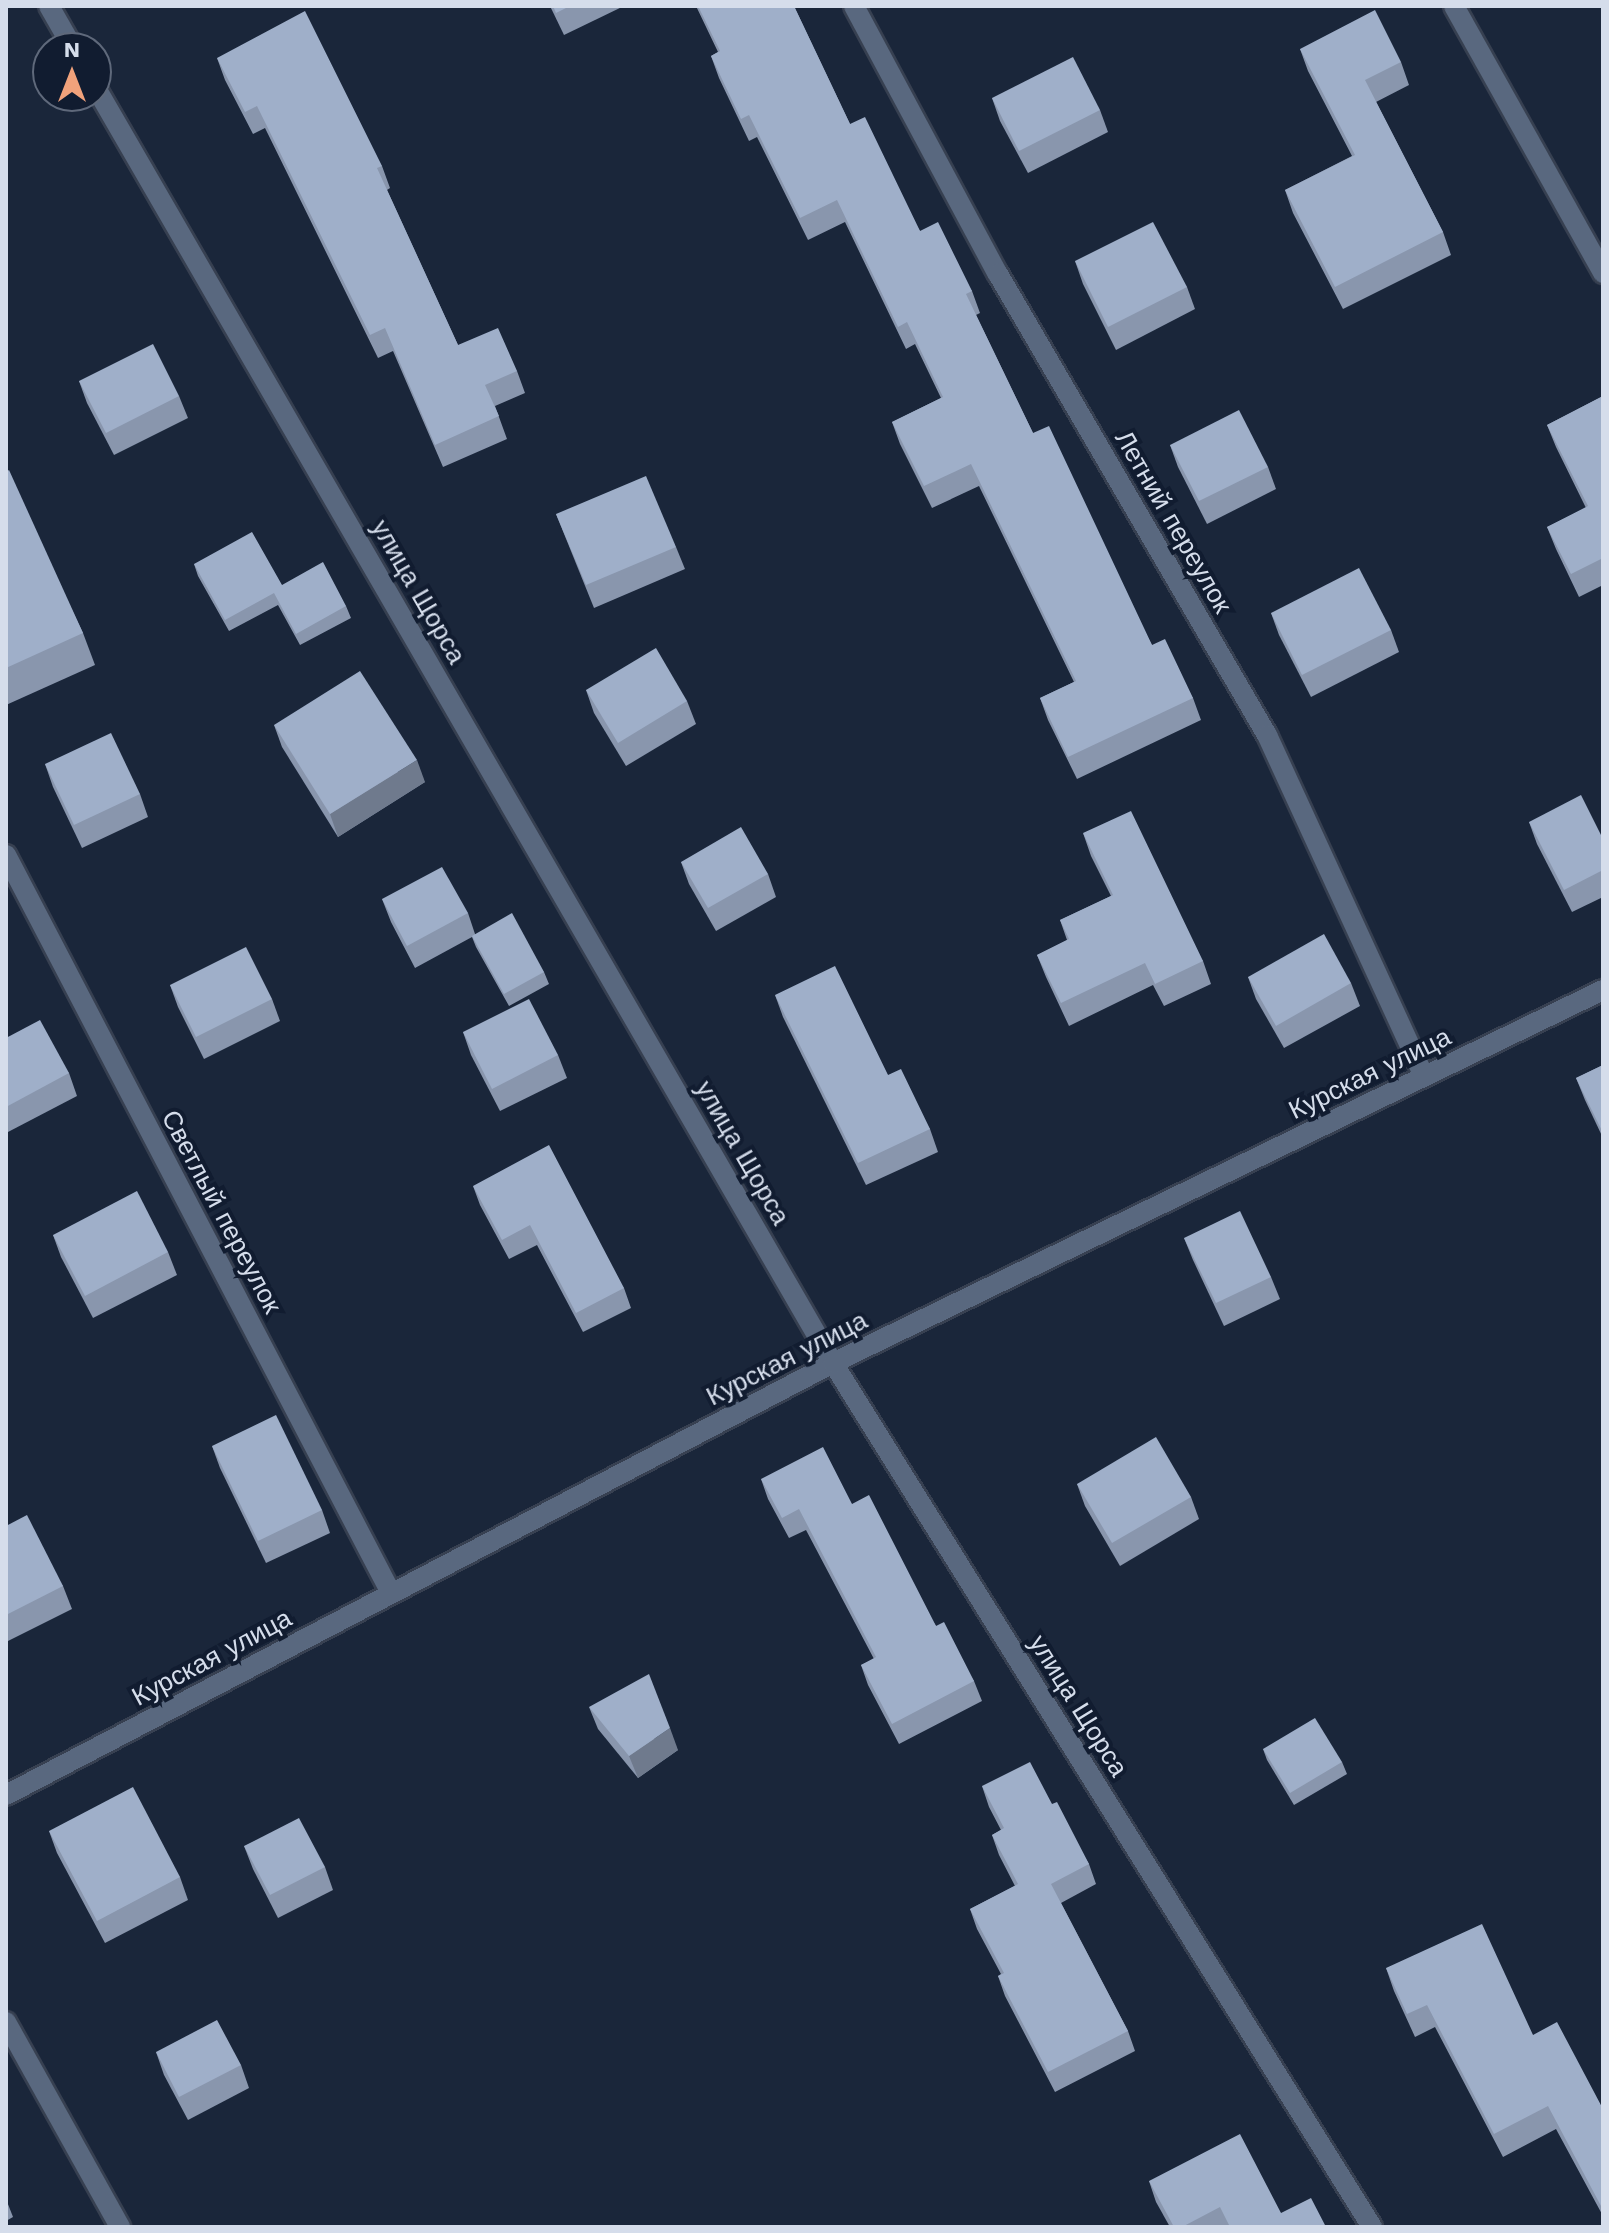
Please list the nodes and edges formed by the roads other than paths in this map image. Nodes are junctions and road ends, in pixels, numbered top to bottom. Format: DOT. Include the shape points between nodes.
graph roads {
  1 [pos="49,6"];
  2 [pos="854,6"];
  3 [pos="1454,6"];
  4 [pos="64,32"];
  5 [pos="110,112"];
  6 [pos="1603,273"];
  7 [pos="6,855"];
  8 [pos="1603,990"];
  9 [pos="1424,1077"];
  10 [pos="833,1363"];
  11 [pos="391,1593"];
  12 [pos="6,1795"];
  13 [pos="6,2022"];
  14 [pos="120,2227"];
  15 [pos="1372,2227"];
  1 -- 4 [label="street"];
  2 -- 9 [label="street, Летний переулок" via="998,274 1267,735"];
  3 -- 6 [label="street"];
  5 -- 10 [label="street, улица Щорса"];
  7 -- 11 [label="street, Светлый переулок"];
  8 -- 9 [label="street, Курская улица"];
  9 -- 10 [label="street, Курская улица"];
  10 -- 11 [label="street, Курская улица"];
  10 -- 15 [label="street, улица Щорса"];
  11 -- 12 [label="street, Курская улица"];
  13 -- 14 [label="street"];
}
